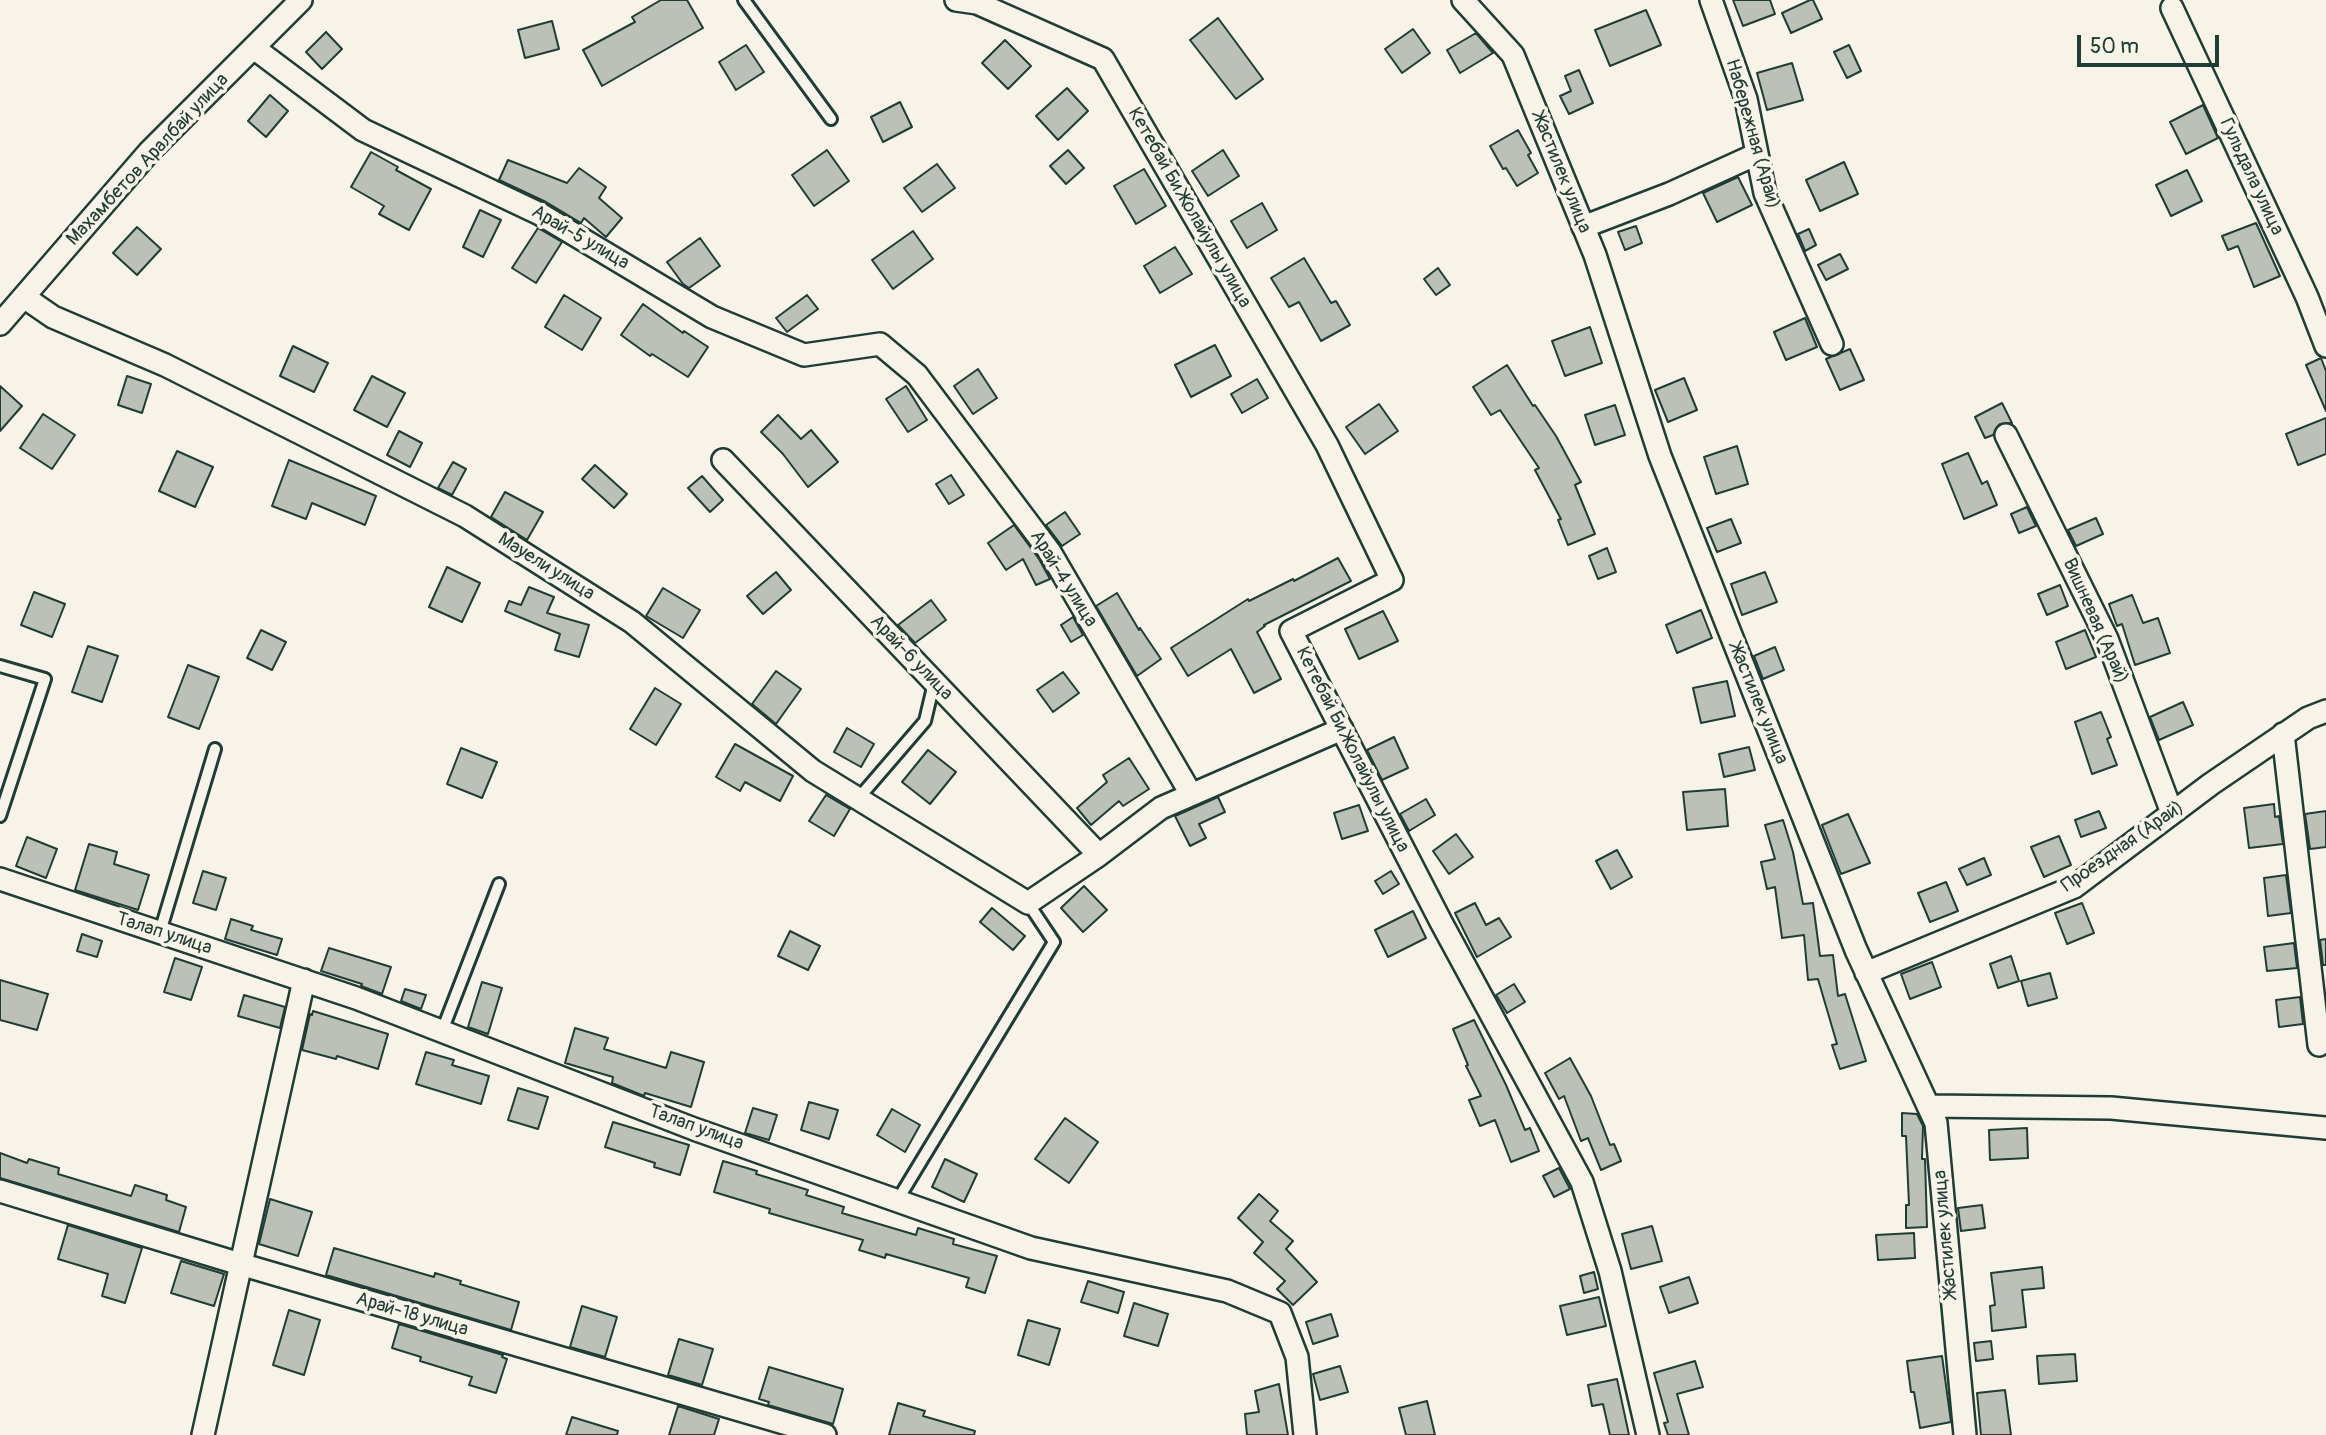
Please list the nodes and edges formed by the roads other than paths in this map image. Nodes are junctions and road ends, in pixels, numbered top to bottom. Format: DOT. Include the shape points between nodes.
graph roads {
  1 [pos="301,0"];
  2 [pos="744,0"];
  3 [pos="956,0"];
  4 [pos="1711,0"];
  5 [pos="1472,4"];
  6 [pos="2172,8"];
  7 [pos="254,48"];
  8 [pos="831,119"];
  9 [pos="1757,155"];
  10 [pos="1583,227"];
  11 [pos="24,297"];
  12 [pos="0,324"];
  13 [pos="1832,344"];
  14 [pos="2326,346"];
  15 [pos="917,375"];
  16 [pos="2006,435"];
  17 [pos="723,460"];
  18 [pos="0,666"];
  19 [pos="934,683"];
  20 [pos="2326,711"];
  21 [pos="1342,729"];
  22 [pos="2283,734"];
  23 [pos="215,749"];
  24 [pos="1191,794"];
  25 [pos="857,800"];
  26 [pos="2172,813"];
  27 [pos="0,816"];
  28 [pos="1099,855"];
  29 [pos="0,879"];
  30 [pos="499,884"];
  31 [pos="1028,903"];
  32 [pos="160,932"];
  33 [pos="1866,973"];
  34 [pos="304,980"];
  35 [pos="442,1031"];
  36 [pos="2319,1045"];
  37 [pos="1928,1106"];
  38 [pos="2326,1128"];
  39 [pos="0,1191"];
  40 [pos="897,1200"];
  41 [pos="240,1264"];
  42 [pos="203,1435"];
  43 [pos="825,1435"];
  44 [pos="1305,1435"];
  45 [pos="1648,1435"];
  46 [pos="1965,1435"];
  1 -- 7 [label="street, Махамбетов Аралбай улица"];
  2 -- 8 [label="lane"];
  3 -- 21 [label="street, Кетебай Би Жолайулы улица" via="977,3 1103,59 1327,446 1392,580 1291,631"];
  4 -- 9 [label="street, Набережная (Арай)" via="1746,99"];
  5 -- 10 [label="street, Жастилек улица" via="1513,55"];
  6 -- 14 [label="street, Гульдала улица"];
  7 -- 11 [label="street, Махамбетов Аралбай улица" via="149,152"];
  7 -- 15 [label="street, Арай-5 улица" via="363,130 540,214 712,317 804,355 880,344"];
  9 -- 10 [label="street"];
  9 -- 13 [label="street, Набережная (Арай)" via="1765,193"];
  10 -- 33 [label="street, Жастилек улица" via="1660,456"];
  11 -- 12 [label="street, Махамбетов Аралбай улица"];
  11 -- 25 [label="street, Мауели улица" via="53,317 165,365 464,516 632,622 813,771"];
  15 -- 24 [label="street, Арай-4 улица" via="1050,552"];
  16 -- 26 [label="street, Вишневая (Арай)" via="2107,639"];
  17 -- 19 [label="street, Арай-6 улица"];
  18 -- 27 [label="lane" via="45,679"];
  19 -- 25 [label="lane" via="925,721"];
  19 -- 28 [label="street, Арай-6 улица"];
  20 -- 22 [label="street, Проездная (Арай)"];
  21 -- 24 [label="street"];
  21 -- 45 [label="street, Кетебай Би Жолайулы улица" via="1581,1182 1610,1271"];
  22 -- 26 [label="street, Проездная (Арай)"];
  22 -- 36 [label="street"];
  23 -- 32 [label="lane"];
  24 -- 28 [label="street" via="1160,808"];
  25 -- 31 [label="street, Мауели улица"];
  26 -- 33 [label="street, Проездная (Арай)" via="2074,887"];
  28 -- 31 [label="street"];
  29 -- 32 [label="street, Талап улица"];
  30 -- 35 [label="lane"];
  31 -- 40 [label="lane" via="1054,942"];
  32 -- 34 [label="street, Талап улица"];
  33 -- 37 [label="street, Жастилек улица"];
  34 -- 35 [label="street, Талап улица"];
  34 -- 41 [label="street"];
  35 -- 40 [label="street, Талап улица" via="694,1129"];
  37 -- 38 [label="street" via="2111,1108"];
  37 -- 46 [label="street, Жастилек улица" via="1936,1123"];
  39 -- 41 [label="street, Арай-18 улица"];
  40 -- 44 [label="street, Талап улица" via="1031,1248 1227,1292 1280,1312 1297,1357"];
  41 -- 42 [label="street"];
  41 -- 43 [label="street, Арай-18 улица"];
}
